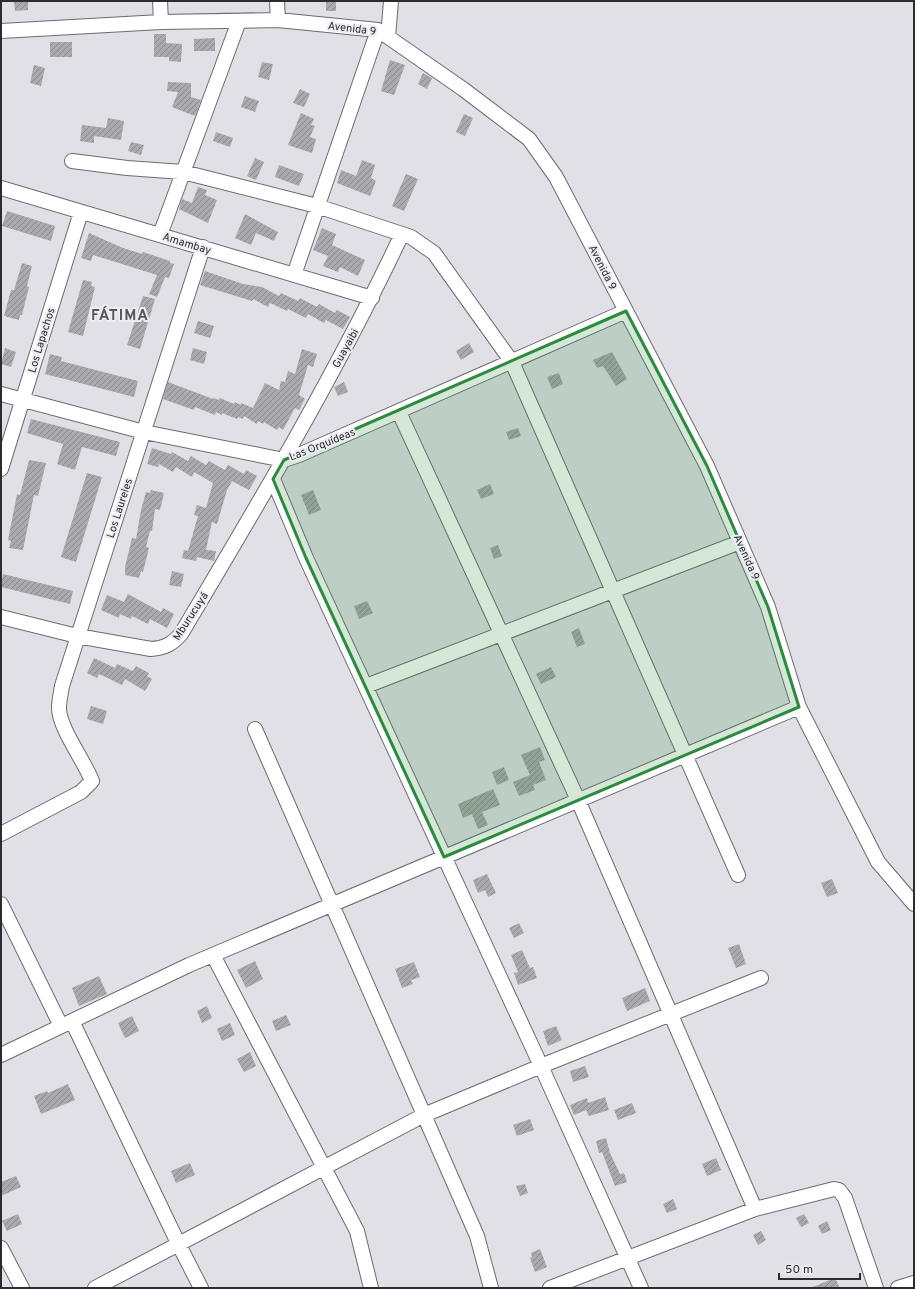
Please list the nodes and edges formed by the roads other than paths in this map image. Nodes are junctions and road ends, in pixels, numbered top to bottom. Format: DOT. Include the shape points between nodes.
graph roads {
  1 [pos="160,1"];
  2 [pos="277,1"];
  3 [pos="391,1"];
  4 [pos="278,20"];
  5 [pos="239,21"];
  6 [pos="161,22"];
  7 [pos="1,31"];
  8 [pos="383,33"];
  9 [pos="72,161"];
  10 [pos="183,172"];
  11 [pos="1,188"];
  12 [pos="317,206"];
  13 [pos="81,212"];
  14 [pos="402,234"];
  15 [pos="160,235"];
  16 [pos="203,247"];
  17 [pos="294,275"];
  18 [pos="372,298"];
  19 [pos="626,311"];
  20 [pos="512,362"];
  21 [pos="1,394"];
  22 [pos="22,399"];
  23 [pos="399,412"];
  24 [pos="144,432"];
  25 [pos="284,460"];
  26 [pos="1,469"];
  27 [pos="273,479"];
  28 [pos="740,542"];
  29 [pos="613,591"];
  30 [pos="1,617"];
  31 [pos="501,634"];
  32 [pos="77,636"];
  33 [pos="366,686"];
  34 [pos="799,707"];
  35 [pos="255,729"];
  36 [pos="685,755"];
  37 [pos="578,800"];
  38 [pos="1,834"];
  39 [pos="444,857"];
  40 [pos="738,875"];
  41 [pos="1,904"];
  42 [pos="332,904"];
  43 [pos="914,904"];
  44 [pos="213,955"];
  45 [pos="761,978"];
  46 [pos="670,1015"];
  47 [pos="67,1023"];
  48 [pos="1,1055"];
  49 [pos="540,1066"];
  50 [pos="424,1115"];
  51 [pos="324,1167"];
  52 [pos="755,1209"];
  53 [pos="178,1243"];
  54 [pos="1,1248"];
  55 [pos="627,1258"];
  56 [pos="914,1283"];
  57 [pos="22,1288"];
  58 [pos="95,1288"];
  59 [pos="202,1288"];
  60 [pos="371,1288"];
  61 [pos="491,1288"];
  62 [pos="550,1288"];
  63 [pos="641,1288"];
  64 [pos="876,1288"];
  65 [pos="898,1288"];
  1 -- 6 [label="street"];
  2 -- 4 [label="street"];
  3 -- 8 [label="street"];
  4 -- 5 [label="street, Avenida 9"];
  4 -- 8 [label="street, Avenida 9"];
  5 -- 6 [label="street, Avenida 9"];
  5 -- 10 [label="street"];
  6 -- 7 [label="street, Avenida 9"];
  8 -- 12 [label="street"];
  8 -- 19 [label="street, Avenida 9" via="529,139 556,177"];
  9 -- 10 [label="street"];
  10 -- 12 [label="street"];
  10 -- 15 [label="street"];
  11 -- 13 [label="street, Amambay"];
  12 -- 14 [label="street"];
  12 -- 17 [label="street"];
  13 -- 15 [label="street, Amambay"];
  13 -- 22 [label="street, Los Lapachos"];
  14 -- 18 [label="street, Guayaibi"];
  14 -- 20 [label="street" via="411,237 434,253"];
  15 -- 16 [label="street, Amambay"];
  16 -- 17 [label="street, Amambay"];
  16 -- 24 [label="street, Los Laureles"];
  17 -- 18 [label="street, Amambay"];
  18 -- 25 [label="street, Guayaibi"];
  19 -- 20 [label="street, Las Orquídeas"];
  19 -- 28 [label="street, Avenida 9" via="707,466"];
  20 -- 23 [label="street, Las Orquídeas"];
  20 -- 29 [label="street"];
  21 -- 22 [label="street, Las Orquídeas"];
  22 -- 24 [label="street, Las Orquídeas"];
  22 -- 26 [label="street, Los Lapachos"];
  23 -- 25 [label="street, Las Orquídeas"];
  23 -- 31 [label="street"];
  24 -- 25 [label="street, Las Orquídeas"];
  24 -- 32 [label="street, Los Laureles"];
  25 -- 27 [label="street, Guayaibi"];
  27 -- 32 [label="street, Mburucuyá" via="185,628 173,643 163,648 151,649"];
  27 -- 33 [label="street" via="306,558"];
  28 -- 29 [label="street"];
  28 -- 34 [label="street, Avenida 9" via="768,607"];
  29 -- 31 [label="street"];
  29 -- 36 [label="street"];
  30 -- 32 [label="street, Mburucuyá"];
  31 -- 33 [label="street"];
  31 -- 37 [label="street"];
  32 -- 38 [label="street, Los Laureles" via="62,686 59,708 64,726 92,781 81,792"];
  33 -- 39 [label="street"];
  34 -- 36 [label="street"];
  34 -- 43 [label="street, Avenida 9" via="878,862"];
  35 -- 42 [label="street"];
  36 -- 37 [label="street"];
  36 -- 40 [label="street"];
  37 -- 39 [label="street"];
  37 -- 46 [label="street"];
  39 -- 42 [label="street"];
  39 -- 49 [label="street"];
  41 -- 47 [label="street"];
  42 -- 44 [label="street"];
  42 -- 50 [label="street"];
  44 -- 47 [label="street"];
  44 -- 51 [label="street"];
  45 -- 46 [label="street"];
  46 -- 49 [label="street"];
  46 -- 52 [label="street"];
  47 -- 48 [label="street"];
  47 -- 53 [label="street"];
  49 -- 50 [label="street"];
  49 -- 55 [label="street"];
  50 -- 51 [label="street"];
  50 -- 61 [label="street" via="477,1236"];
  51 -- 53 [label="street"];
  51 -- 60 [label="street" via="357,1232"];
  52 -- 55 [label="street"];
  52 -- 64 [label="street" via="829,1189 839,1190 845,1198"];
  53 -- 58 [label="street"];
  53 -- 59 [label="street"];
  54 -- 57 [label="street"];
  55 -- 62 [label="street"];
  55 -- 63 [label="street"];
  56 -- 65 [label="street"];
}
